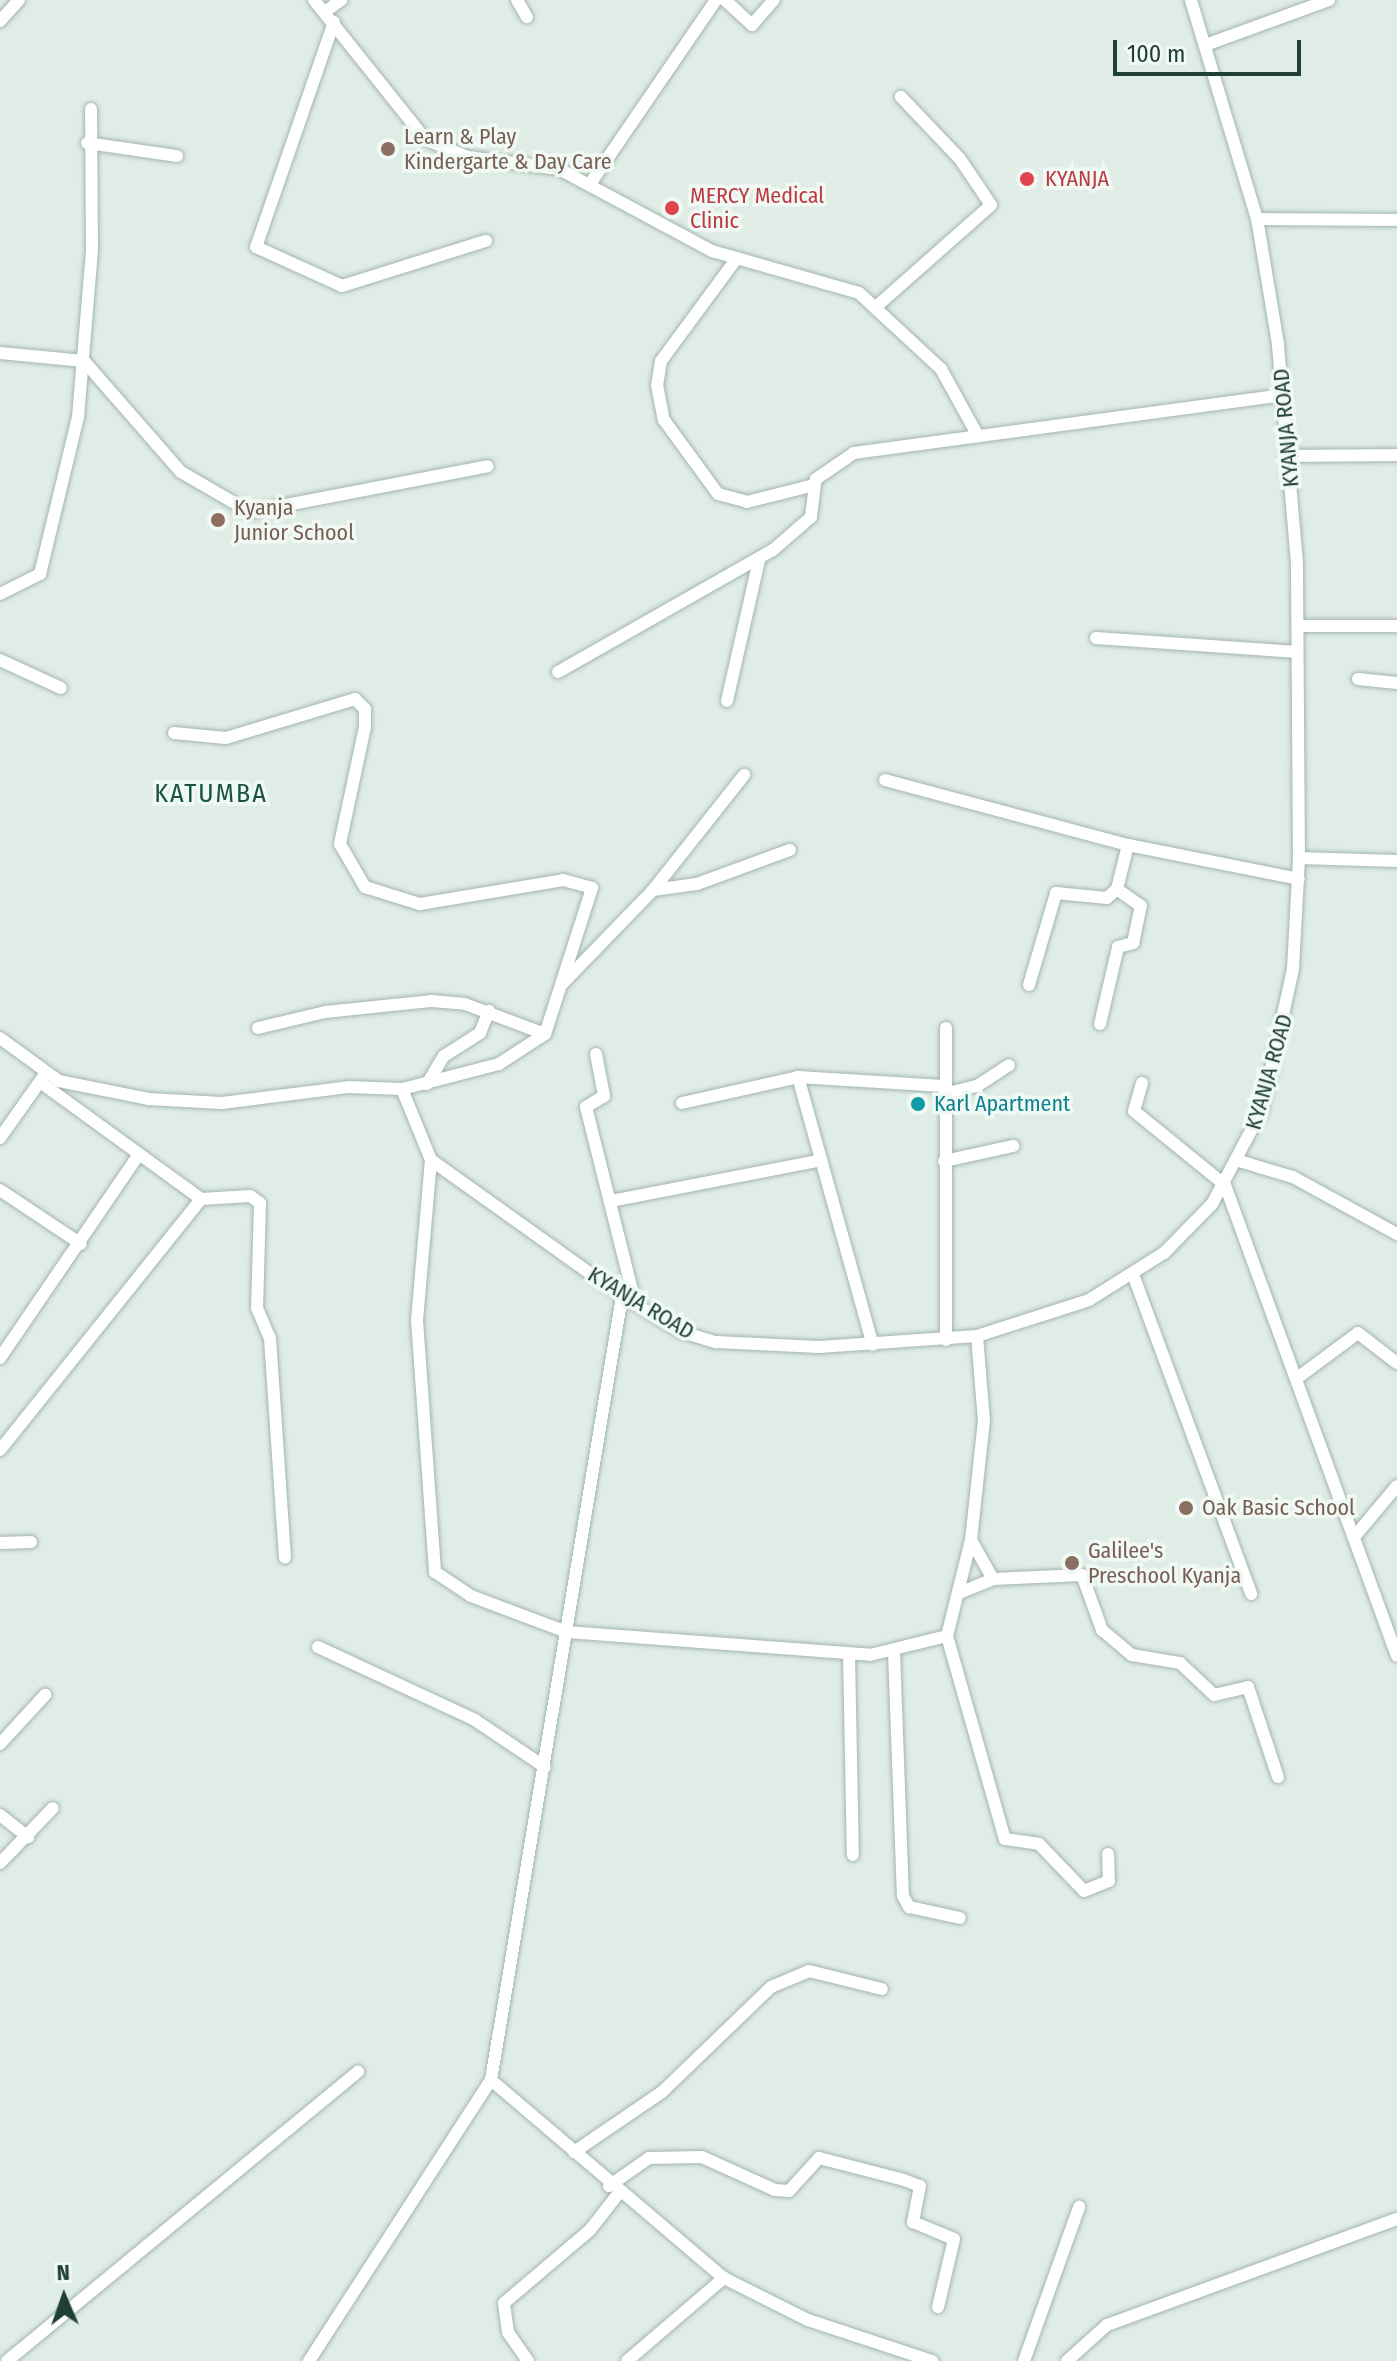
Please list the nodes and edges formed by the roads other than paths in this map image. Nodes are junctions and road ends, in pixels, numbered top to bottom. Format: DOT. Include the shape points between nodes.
graph roads {
  1 [pos="19,0"];
  2 [pos="314,0"];
  3 [pos="341,0"];
  4 [pos="517,0"];
  5 [pos="716,0"];
  6 [pos="725,0"];
  7 [pos="774,0"];
  8 [pos="1191,0"];
  9 [pos="1329,0"];
  10 [pos="330,17"];
  11 [pos="527,17"];
  12 [pos="0,21"];
  13 [pos="1208,44"];
  14 [pos="901,97"];
  15 [pos="91,109"];
  16 [pos="87,143"];
  17 [pos="177,156"];
  18 [pos="592,181"];
  19 [pos="1257,219"];
  20 [pos="1397,220"];
  21 [pos="486,241"];
  22 [pos="737,258"];
  23 [pos="878,305"];
  24 [pos="0,353"];
  25 [pos="84,361"];
  26 [pos="1283,395"];
  27 [pos="978,436"];
  28 [pos="1397,455"];
  29 [pos="1289,456"];
  30 [pos="488,466"];
  31 [pos="814,485"];
  32 [pos="759,560"];
  33 [pos="0,594"];
  34 [pos="1298,626"];
  35 [pos="1397,626"];
  36 [pos="1096,638"];
  37 [pos="1298,652"];
  38 [pos="0,660"];
  39 [pos="558,672"];
  40 [pos="1358,679"];
  41 [pos="1397,683"];
  42 [pos="61,688"];
  43 [pos="727,701"];
  44 [pos="174,733"];
  45 [pos="744,775"];
  46 [pos="885,780"];
  47 [pos="1128,845"];
  48 [pos="790,850"];
  49 [pos="1299,858"];
  50 [pos="1397,861"];
  51 [pos="1299,879"];
  52 [pos="1117,889"];
  53 [pos="653,890"];
  54 [pos="563,983"];
  55 [pos="1029,985"];
  56 [pos="489,1011"];
  57 [pos="1100,1024"];
  58 [pos="258,1028"];
  59 [pos="946,1028"];
  60 [pos="545,1034"];
  61 [pos="0,1038"];
  62 [pos="596,1054"];
  63 [pos="1009,1065"];
  64 [pos="798,1077"];
  65 [pos="42,1078"];
  66 [pos="1142,1083"];
  67 [pos="427,1084"];
  68 [pos="402,1089"];
  69 [pos="944,1090"];
  70 [pos="682,1103"];
  71 [pos="0,1138"];
  72 [pos="1013,1146"];
  73 [pos="136,1159"];
  74 [pos="431,1160"];
  75 [pos="821,1160"];
  76 [pos="944,1161"];
  77 [pos="1239,1161"];
  78 [pos="1225,1185"];
  79 [pos="0,1190"];
  80 [pos="201,1199"];
  81 [pos="611,1201"];
  82 [pos="1397,1234"];
  83 [pos="81,1244"];
  84 [pos="1134,1277"];
  85 [pos="622,1296"];
  86 [pos="635,1302"];
  87 [pos="977,1336"];
  88 [pos="946,1340"];
  89 [pos="873,1345"];
  90 [pos="0,1358"];
  91 [pos="1397,1363"];
  92 [pos="1296,1379"];
  93 [pos="0,1450"];
  94 [pos="1397,1486"];
  95 [pos="1355,1536"];
  96 [pos="971,1540"];
  97 [pos="31,1542"];
  98 [pos="0,1543"];
  99 [pos="285,1557"];
  100 [pos="993,1579"];
  101 [pos="959,1593"];
  102 [pos="1251,1594"];
  103 [pos="567,1632"];
  104 [pos="947,1636"];
  105 [pos="318,1647"];
  106 [pos="894,1652"];
  107 [pos="849,1654"];
  108 [pos="1397,1656"];
  109 [pos="45,1695"];
  110 [pos="0,1744"];
  111 [pos="545,1767"];
  112 [pos="1278,1777"];
  113 [pos="53,1808"];
  114 [pos="0,1815"];
  115 [pos="28,1837"];
  116 [pos="1108,1854"];
  117 [pos="853,1855"];
  118 [pos="0,1863"];
  119 [pos="960,1918"];
  120 [pos="882,1989"];
  121 [pos="358,2072"];
  122 [pos="491,2080"];
  123 [pos="574,2152"];
  124 [pos="614,2190"];
  125 [pos="1079,2207"];
  126 [pos="1397,2219"];
  127 [pos="724,2278"];
  128 [pos="938,2307"];
  129 [pos="7,2361"];
  130 [pos="309,2361"];
  131 [pos="528,2361"];
  132 [pos="627,2361"];
  133 [pos="932,2361"];
  134 [pos="1024,2361"];
  135 [pos="1067,2361"];
  1 -- 12 [label="street"];
  2 -- 10 [label="street"];
  3 -- 10 [label="street"];
  4 -- 11 [label="street"];
  5 -- 18 [label="street"];
  6 -- 7 [label="street" via="752,25"];
  8 -- 13 [label="street, KYANJA ROAD"];
  9 -- 13 [label="street"];
  10 -- 18 [label="street" via="412,129 437,147"];
  10 -- 21 [label="street" via="256,247 342,286"];
  13 -- 19 [label="street, KYANJA ROAD"];
  14 -- 23 [label="street" via="960,159 991,205"];
  15 -- 16 [label="street"];
  16 -- 17 [label="street"];
  16 -- 25 [label="street" via="92,249"];
  18 -- 22 [label="street" via="692,242"];
  19 -- 20 [label="street"];
  19 -- 26 [label="street, KYANJA ROAD"];
  22 -- 23 [label="street" via="839,282"];
  22 -- 31 [label="street" via="661,361 664,420 718,494 747,502"];
  23 -- 27 [label="street" via="954,386"];
  24 -- 25 [label="street"];
  25 -- 30 [label="street" via="181,472 250,512"];
  25 -- 33 [label="street" via="69,461 40,574"];
  26 -- 27 [label="street"];
  26 -- 29 [label="street, KYANJA ROAD"];
  27 -- 31 [label="street" via="854,453"];
  28 -- 29 [label="street"];
  29 -- 34 [label="street, KYANJA ROAD"];
  31 -- 32 [label="street" via="811,517"];
  32 -- 39 [label="street"];
  32 -- 43 [label="street"];
  34 -- 35 [label="street"];
  34 -- 37 [label="street, KYANJA ROAD"];
  36 -- 37 [label="street"];
  37 -- 49 [label="street, KYANJA ROAD"];
  38 -- 42 [label="street"];
  40 -- 41 [label="street"];
  44 -- 54 [label="street" via="226,738 347,700 363,703 365,727 341,825 347,865 365,887 406,904 586,881 591,897"];
  45 -- 53 [label="street"];
  46 -- 47 [label="street"];
  47 -- 51 [label="street"];
  47 -- 52 [label="street"];
  48 -- 53 [label="street" via="697,884"];
  49 -- 50 [label="street"];
  49 -- 51 [label="street, KYANJA ROAD"];
  51 -- 77 [label="street, KYANJA ROAD" via="1288,1003 1262,1110"];
  52 -- 55 [label="street" via="1107,898 1056,893"];
  52 -- 57 [label="street" via="1141,906 1133,943 1118,947"];
  53 -- 54 [label="street"];
  54 -- 60 [label="street"];
  56 -- 58 [label="street" via="432,1001 374,1005"];
  56 -- 60 [label="street"];
  56 -- 67 [label="street" via="480,1033 451,1049"];
  59 -- 69 [label="street"];
  60 -- 67 [label="street" via="499,1064"];
  61 -- 65 [label="street"];
  62 -- 81 [label="street" via="604,1096 586,1107"];
  63 -- 69 [label="street" via="977,1086"];
  64 -- 69 [label="street"];
  64 -- 70 [label="street"];
  64 -- 75 [label="street"];
  65 -- 68 [label="street" via="187,1104"];
  65 -- 71 [label="street"];
  65 -- 73 [label="street"];
  66 -- 78 [label="street" via="1134,1111"];
  67 -- 68 [label="street"];
  68 -- 74 [label="street"];
  69 -- 76 [label="street"];
  72 -- 76 [label="street"];
  73 -- 80 [label="street"];
  73 -- 83 [label="street"];
  74 -- 85 [label="street, KYANJA ROAD"];
  74 -- 103 [label="street" via="417,1320 435,1572 471,1596"];
  75 -- 81 [label="street"];
  75 -- 89 [label="street"];
  76 -- 88 [label="street"];
  77 -- 78 [label="street, KYANJA ROAD"];
  77 -- 82 [label="street" via="1293,1177"];
  78 -- 84 [label="street, KYANJA ROAD" via="1194,1225"];
  78 -- 92 [label="street"];
  79 -- 83 [label="street"];
  80 -- 93 [label="street"];
  80 -- 99 [label="street" via="250,1196 262,1210 257,1308 270,1338"];
  81 -- 86 [label="street"];
  83 -- 90 [label="street"];
  84 -- 87 [label="street, KYANJA ROAD" via="1046,1318"];
  84 -- 102 [label="street"];
  85 -- 86 [label="street, KYANJA ROAD"];
  85 -- 103 [label="street"];
  86 -- 89 [label="street, KYANJA ROAD" via="679,1331 716,1342"];
  87 -- 88 [label="street, KYANJA ROAD"];
  87 -- 96 [label="street" via="986,1396"];
  88 -- 89 [label="street, KYANJA ROAD"];
  91 -- 92 [label="street" via="1360,1333"];
  92 -- 95 [label="street"];
  94 -- 95 [label="street"];
  95 -- 108 [label="street"];
  96 -- 100 [label="street"];
  96 -- 101 [label="street"];
  97 -- 98 [label="street"];
  100 -- 101 [label="street"];
  100 -- 112 [label="street" via="1082,1575 1102,1630 1132,1655 1180,1663 1214,1695 1248,1687"];
  101 -- 104 [label="street"];
  103 -- 107 [label="street"];
  103 -- 111 [label="street"];
  104 -- 106 [label="street"];
  104 -- 116 [label="street" via="1005,1839 1039,1844 1084,1891 1109,1881"];
  105 -- 111 [label="street" via="475,1720 531,1751"];
  106 -- 107 [label="street"];
  106 -- 119 [label="street" via="903,1896 909,1907"];
  107 -- 117 [label="street"];
  109 -- 110 [label="street"];
  111 -- 122 [label="street"];
  113 -- 115 [label="street"];
  114 -- 115 [label="street"];
  115 -- 118 [label="street"];
  120 -- 123 [label="street" via="809,1971 771,1987 662,2092"];
  121 -- 129 [label="street"];
  122 -- 123 [label="street"];
  122 -- 130 [label="street"];
  123 -- 124 [label="street"];
  124 -- 127 [label="street"];
  124 -- 128 [label="street" via="649,2158 702,2157 775,2190 789,2191 819,2158 904,2180 920,2186 913,2222 954,2239"];
  124 -- 131 [label="street" via="590,2230 504,2303 508,2332"];
  125 -- 134 [label="street"];
  126 -- 135 [label="street" via="1107,2325"];
  127 -- 132 [label="street"];
  127 -- 133 [label="street" via="808,2320"];
}
